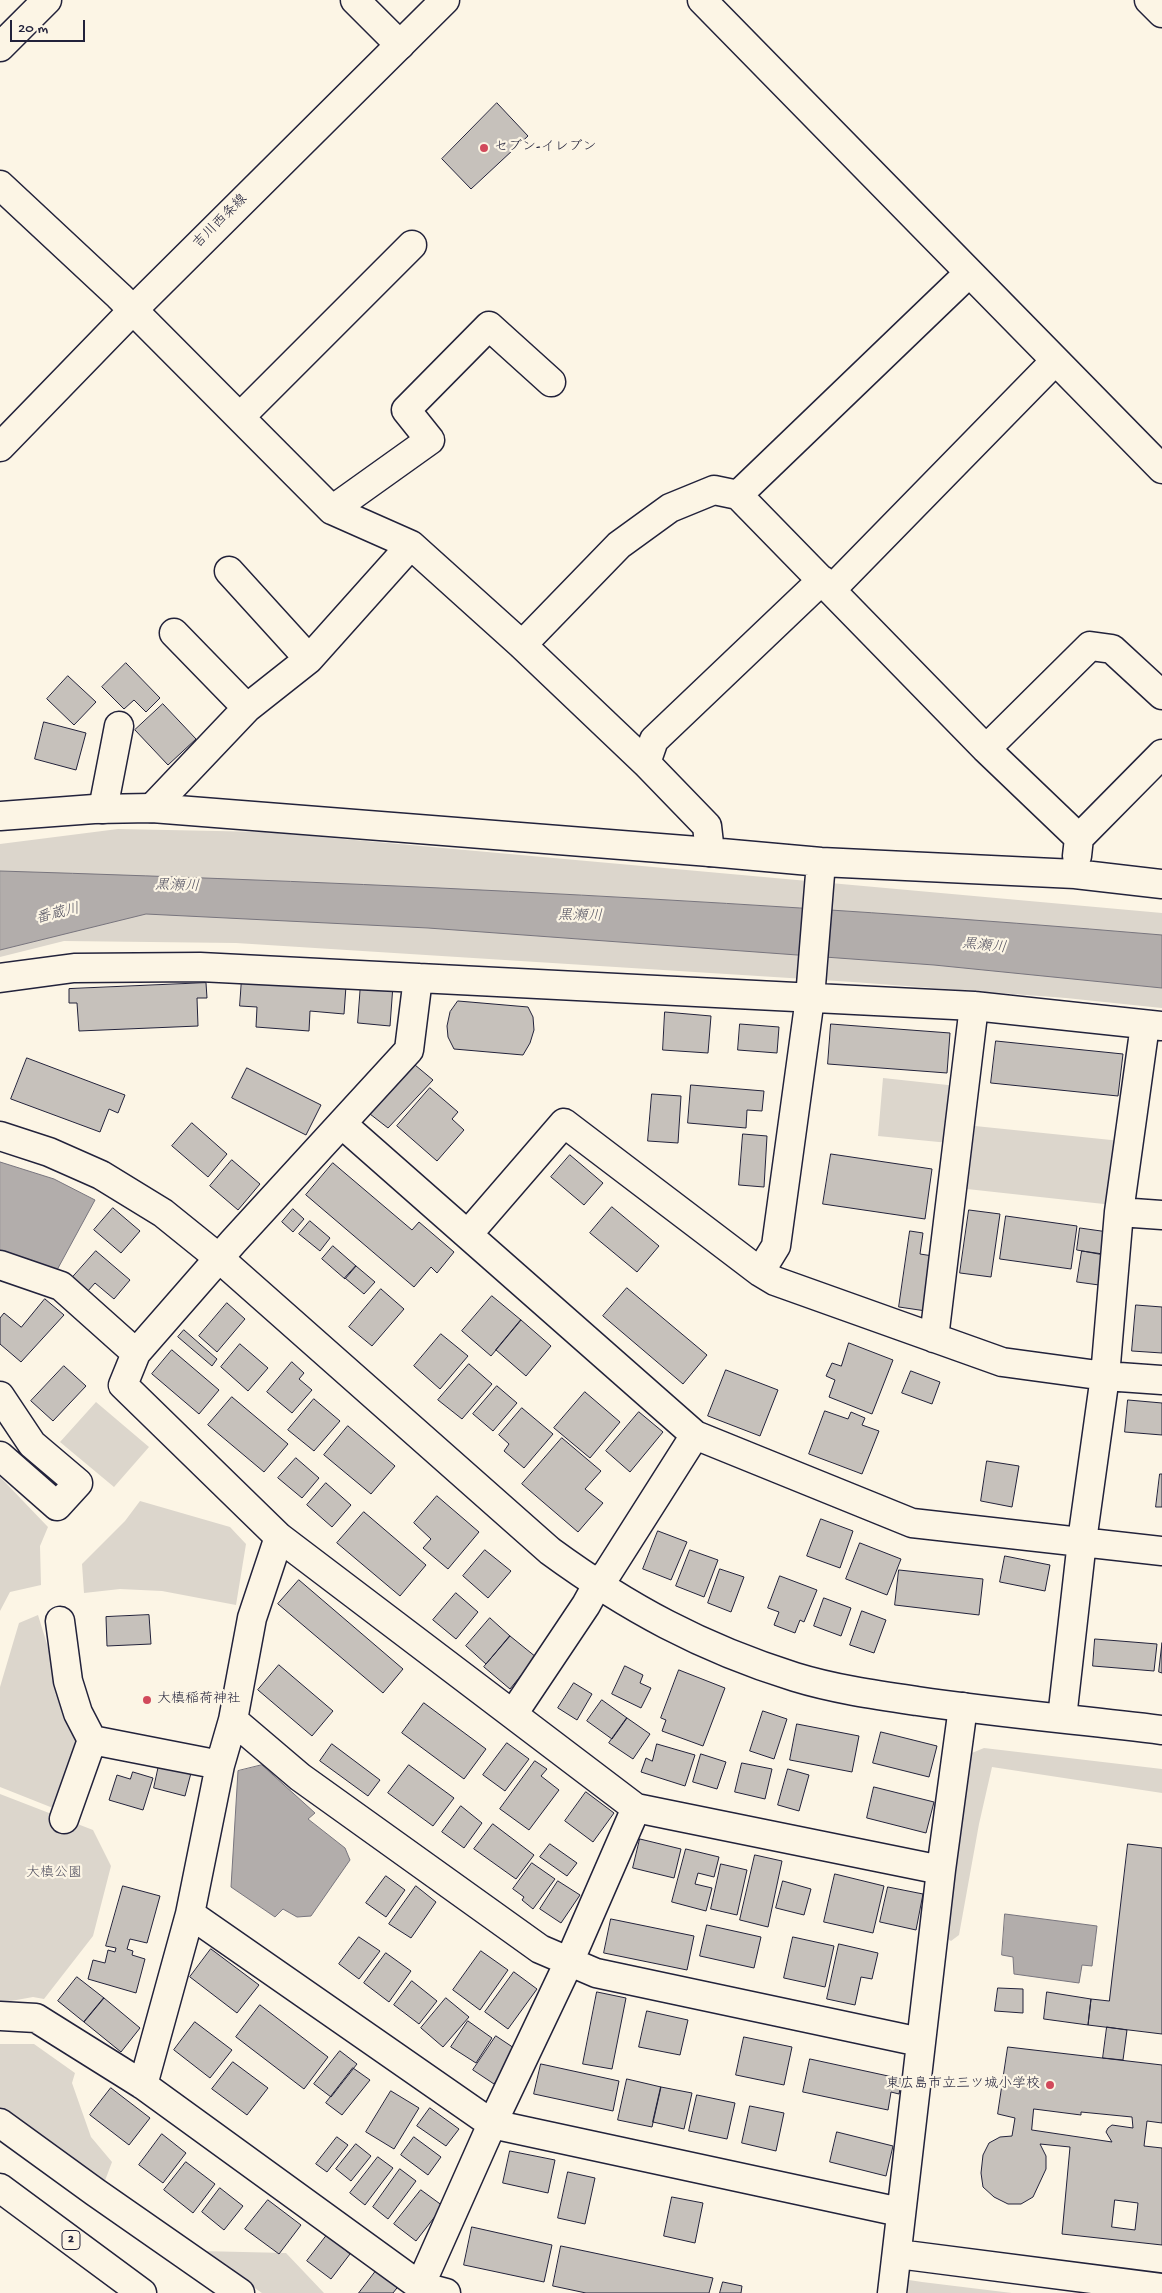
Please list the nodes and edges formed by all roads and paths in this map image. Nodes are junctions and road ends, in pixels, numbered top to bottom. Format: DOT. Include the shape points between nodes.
graph roads {
  1 [pos="47,0"];
  2 [pos="355,0"];
  3 [pos="445,0"];
  4 [pos="702,0"];
  5 [pos="1149,0"];
  6 [pos="1162,13"];
  7 [pos="400,45"];
  8 [pos="0,47"];
  9 [pos="0,185"];
  10 [pos="412,245"];
  11 [pos="969,273"];
  12 [pos="132,311"];
  13 [pos="1055,361"];
  14 [pos="551,382"];
  15 [pos="240,417"];
  16 [pos="0,447"];
  17 [pos="1162,469"];
  18 [pos="738,495"];
  19 [pos="332,510"];
  20 [pos="411,545"];
  21 [pos="229,571"];
  22 [pos="826,585"];
  23 [pos="174,633"];
  24 [pos="522,645"];
  25 [pos="309,659"];
  26 [pos="1162,695"];
  27 [pos="247,708"];
  28 [pos="119,726"];
  29 [pos="986,749"];
  30 [pos="1162,754"];
  31 [pos="646,762"];
  32 [pos="102,808"];
  33 [pos="152,808"];
  34 [pos="0,816"];
  35 [pos="1079,838"];
  36 [pos="710,852"];
  37 [pos="820,868"];
  38 [pos="1075,874"];
  39 [pos="1162,884"];
  40 [pos="0,978"];
  41 [pos="418,978"];
  42 [pos="810,994"];
  43 [pos="974,1006"];
  44 [pos="1154,1025"];
  45 [pos="342,1124"];
  46 [pos="0,1136"];
  47 [pos="1119,1212"];
  48 [pos="1162,1215"];
  49 [pos="468,1234"];
  50 [pos="220,1259"];
  51 [pos="0,1265"];
  52 [pos="760,1272"];
  53 [pos="934,1338"];
  54 [pos="136,1353"];
  55 [pos="1105,1376"];
  56 [pos="1162,1380"];
  57 [pos="0,1396"];
  58 [pos="695,1435"];
  59 [pos="0,1456"];
  60 [pos="279,1537"];
  61 [pos="1082,1541"];
  62 [pos="1162,1551"];
  63 [pos="597,1585"];
  64 [pos="60,1621"];
  65 [pos="963,1707"];
  66 [pos="513,1714"];
  67 [pos="1062,1718"];
  68 [pos="233,1720"];
  69 [pos="1162,1730"];
  70 [pos="92,1740"];
  71 [pos="220,1765"];
  72 [pos="636,1808"];
  73 [pos="64,1819"];
  74 [pos="940,1870"];
  75 [pos="190,1914"];
  76 [pos="569,1962"];
  77 [pos="0,2016"];
  78 [pos="920,2042"];
  79 [pos="143,2085"];
  80 [pos="0,2123"];
  81 [pos="492,2124"];
  82 [pos="0,2181"];
  83 [pos="0,2188"];
  84 [pos="0,2199"];
  85 [pos="900,2212"];
  86 [pos="78,2245"];
  87 [pos="898,2254"];
  88 [pos="420,2286"];
  89 [pos="1162,2288"];
  90 [pos="142,2293"];
  91 [pos="240,2293"];
  92 [pos="446,2293"];
  93 [pos="892,2293"];
  1 -- 8 [label="main road"];
  2 -- 7 [label="main road"];
  3 -- 7 [label="main road, 吉川西条線"];
  4 -- 11 [label="main road"];
  5 -- 6 [label="main road"];
  7 -- 12 [label="main road, 吉川西条線"];
  9 -- 12 [label="main road"];
  10 -- 15 [label="main road"];
  11 -- 13 [label="main road"];
  11 -- 18 [label="main road"];
  12 -- 15 [label="main road"];
  12 -- 16 [label="main road, 吉川西条線"];
  13 -- 17 [label="main road"];
  13 -- 22 [label="main road"];
  14 -- 19 [label="main road" via="489,326 406,410 430,440"];
  15 -- 19 [label="main road"];
  18 -- 22 [label="main road"];
  18 -- 24 [label="main road" via="714,490 670,508 619,545"];
  19 -- 20 [label="main road"];
  20 -- 24 [label="main road"];
  20 -- 25 [label="main road"];
  21 -- 25 [label="main road"];
  22 -- 29 [label="main road"];
  22 -- 31 [label="main road" via="654,740"];
  23 -- 27 [label="main road"];
  24 -- 31 [label="main road"];
  25 -- 27 [label="main road"];
  26 -- 29 [label="main road" via="1112,648 1090,646"];
  27 -- 33 [label="main road"];
  28 -- 32 [label="main road"];
  29 -- 35 [label="main road"];
  30 -- 35 [label="main road"];
  31 -- 36 [label="main road" via="707,826"];
  32 -- 33 [label="main road"];
  32 -- 34 [label="main road"];
  33 -- 36 [label="main road"];
  35 -- 38 [label="main road"];
  36 -- 37 [label="main road"];
  37 -- 38 [label="main road"];
  37 -- 42 [label="main road"];
  38 -- 39 [label="main road"];
  40 -- 41 [label="main road" via="74,968 200,967"];
  41 -- 42 [label="main road"];
  41 -- 45 [label="main road" via="409,1050"];
  42 -- 43 [label="main road"];
  42 -- 52 [label="main road" via="776,1246"];
  43 -- 44 [label="main road"];
  43 -- 53 [label="main road"];
  44 -- 47 [label="main road"];
  45 -- 49 [label="main road"];
  45 -- 50 [label="main road"];
  46 -- 50 [label="main road" via="49,1152 101,1175 162,1213"];
  47 -- 48 [label="main road"];
  47 -- 55 [label="main road"];
  49 -- 52 [label="main road" via="564,1123"];
  49 -- 58 [label="main road"];
  50 -- 54 [label="main road"];
  50 -- 63 [label="main road" via="550,1551"];
  51 -- 54 [label="main road" via="61,1286"];
  52 -- 53 [label="main road"];
  53 -- 55 [label="main road" via="1002,1362"];
  54 -- 60 [label="main road" via="123,1385"];
  55 -- 56 [label="main road"];
  55 -- 61 [label="main road"];
  57 -- 59 [label="main road" via="32,1444 78,1482 57,1506"];
  58 -- 61 [label="main road" via="912,1522"];
  58 -- 63 [label="main road"];
  60 -- 66 [label="main road"];
  60 -- 68 [label="main road" via="252,1618"];
  61 -- 62 [label="main road"];
  61 -- 67 [label="main road"];
  63 -- 65 [label="main road" via="646,1615 742,1659 864,1693"];
  63 -- 66 [label="main road"];
  64 -- 70 [label="main road" via="68,1681 78,1713"];
  65 -- 67 [label="main road"];
  65 -- 74 [label="main road"];
  66 -- 72 [label="main road"];
  67 -- 69 [label="main road"];
  68 -- 71 [label="main road"];
  68 -- 76 [label="main road" via="300,1777 540,1949"];
  70 -- 71 [label="main road"];
  70 -- 73 [label="main road"];
  71 -- 75 [label="main road"];
  72 -- 74 [label="main road"];
  72 -- 76 [label="main road"];
  74 -- 78 [label="main road"];
  75 -- 79 [label="main road"];
  75 -- 81 [label="main road"];
  76 -- 78 [label="main road" via="596,1973"];
  76 -- 81 [label="main road"];
  77 -- 79 [label="main road" via="36,2018"];
  78 -- 85 [label="main road"];
  79 -- 88 [label="main road"];
  80 -- 91 [label="main road"];
  81 -- 85 [label="main road"];
  81 -- 88 [label="main road"];
  82 -- 86 [label="main road"];
  83 -- 86 [label="main road, 2"];
  84 -- 86 [label="main road"];
  85 -- 87 [label="main road"];
  86 -- 90 [label="main road, 2"];
  87 -- 89 [label="main road"];
  87 -- 93 [label="main road"];
  88 -- 92 [label="main road"];
}
